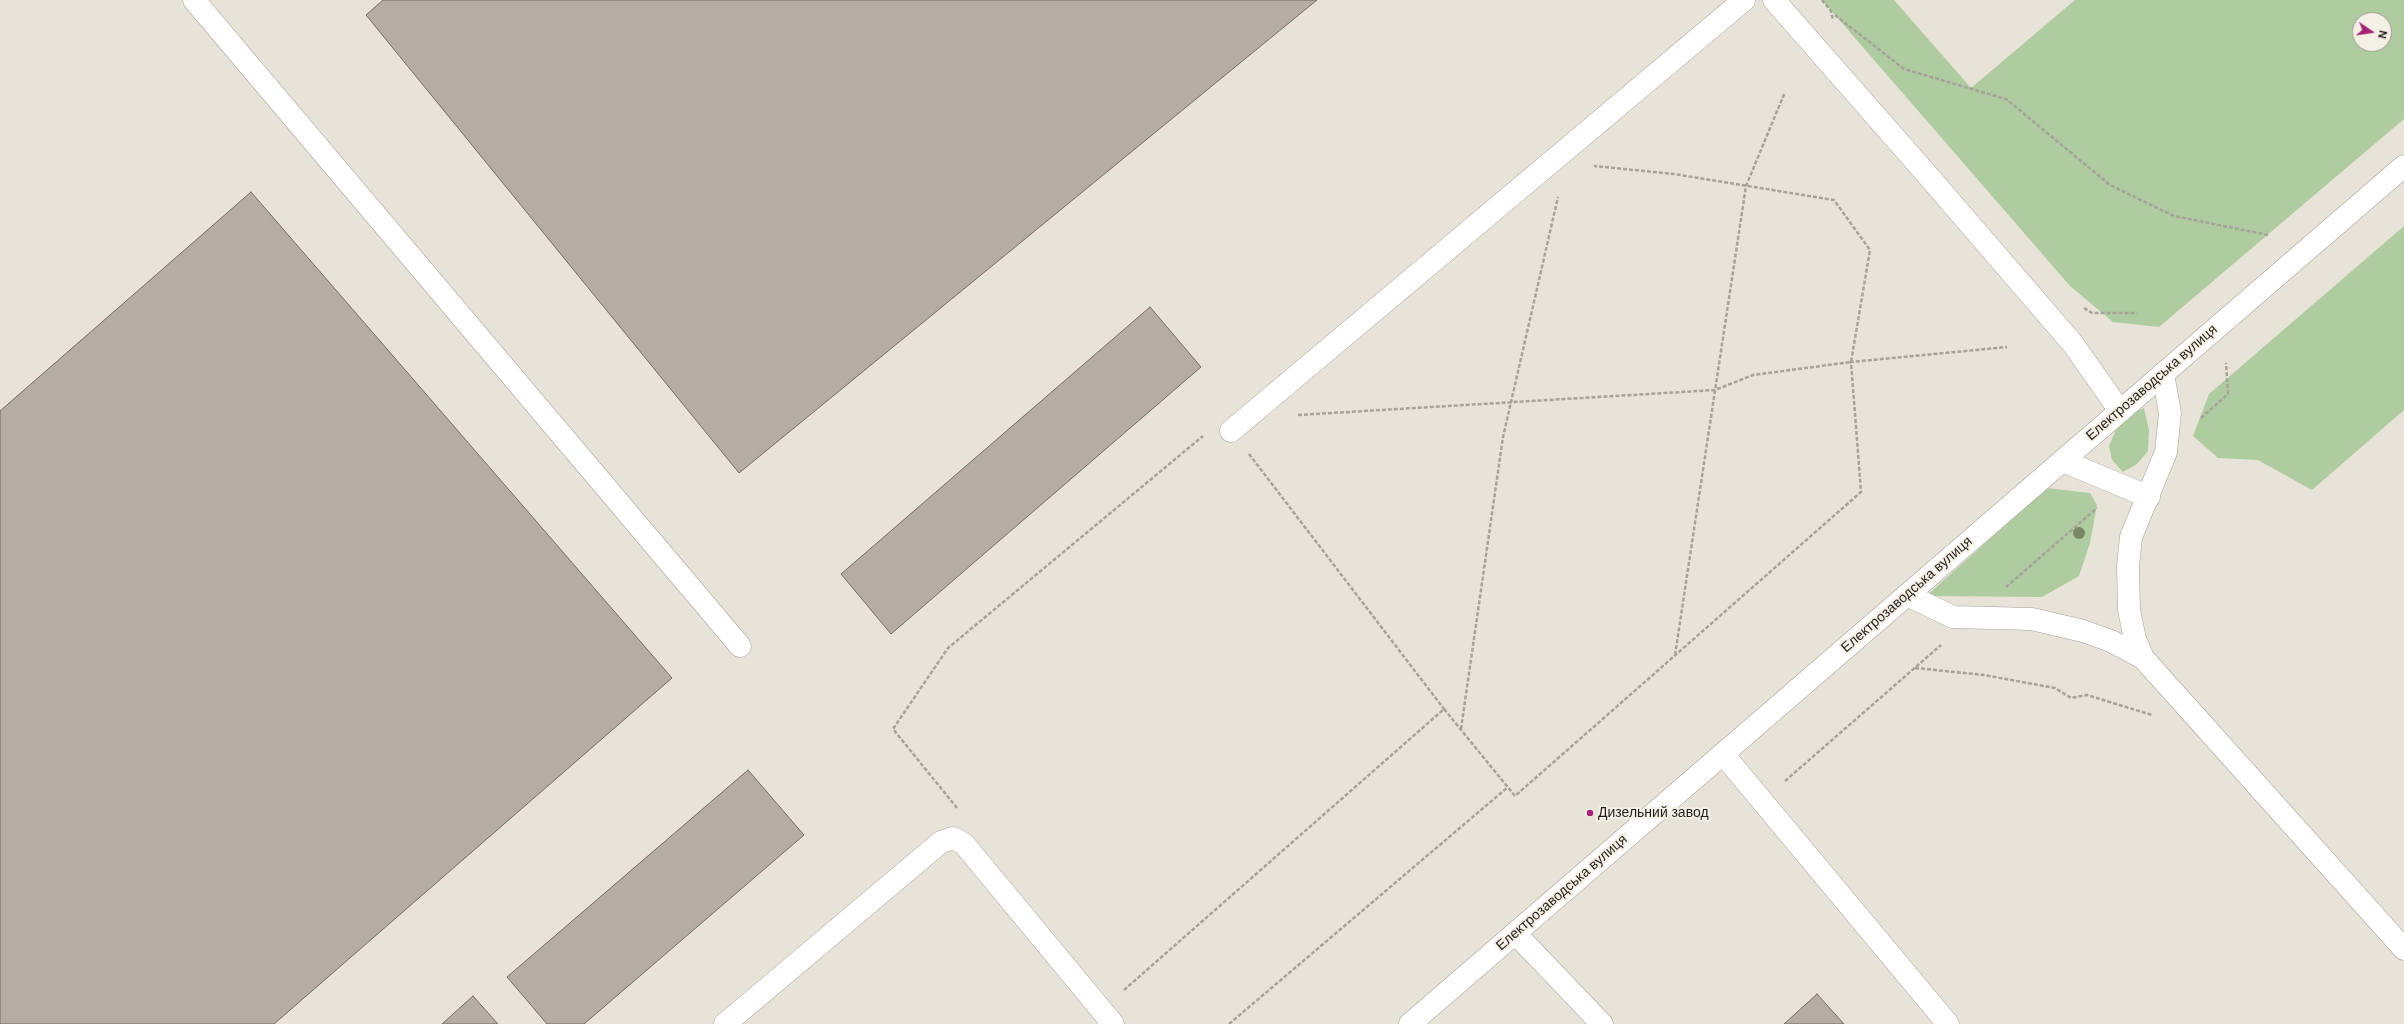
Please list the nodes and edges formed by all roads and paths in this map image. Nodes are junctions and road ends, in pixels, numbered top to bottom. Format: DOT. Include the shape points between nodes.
graph roads {
  1 [pos="194,0"];
  2 [pos="1744,0"];
  3 [pos="1774,0"];
  4 [pos="1835,15"];
  5 [pos="1785,92"];
  6 [pos="1551,162"];
  7 [pos="2404,166"];
  8 [pos="1746,186"];
  9 [pos="2268,235"];
  10 [pos="2007,347"];
  11 [pos="1851,362"];
  12 [pos="2163,374"];
  13 [pos="1715,390"];
  14 [pos="1511,402"];
  15 [pos="2120,411"];
  16 [pos="1294,415"];
  17 [pos="1232,431"];
  18 [pos="2063,461"];
  19 [pos="2149,497"];
  20 [pos="1907,595"];
  21 [pos="740,646"];
  22 [pos="1675,655"];
  23 [pos="2143,658"];
  24 [pos="1914,668"];
  25 [pos="1444,709"];
  26 [pos="2157,717"];
  27 [pos="1461,729"];
  28 [pos="1723,754"];
  29 [pos="1508,787"];
  30 [pos="958,809"];
  31 [pos="1515,933"];
  32 [pos="2404,949"];
  33 [pos="1107,1017"];
  34 [pos="725,1024"];
  35 [pos="1229,1024"];
  36 [pos="1410,1024"];
  37 [pos="1602,1024"];
  38 [pos="1948,1024"];
  1 -- 21 [label="street"];
  2 -- 6 [label="street"];
  3 -- 15 [label="street" via="2072,344"];
  4 -- 9 [label="path" via="1904,69 2006,99 2110,185 2174,216"];
  5 -- 8 [label="path"];
  6 -- 8 [label="path" via="1674,174"];
  6 -- 14 [label="path" via="1559,194"];
  6 -- 17 [label="street"];
  7 -- 12 [label="street, Електрозаводська вулиця"];
  8 -- 11 [label="path" via="1834,200 1870,250"];
  8 -- 13 [label="path"];
  10 -- 11 [label="path"];
  11 -- 13 [label="path" via="1753,375"];
  11 -- 22 [label="path" via="1861,492"];
  12 -- 15 [label="street, Електрозаводська вулиця"];
  12 -- 19 [label="street" via="2170,413 2166,452"];
  13 -- 14 [label="path"];
  13 -- 22 [label="path"];
  14 -- 16 [label="path"];
  14 -- 27 [label="path" via="1503,437"];
  15 -- 18 [label="street, Електрозаводська вулиця"];
  17 -- 25 [label="path"];
  17 -- 30 [label="path" via="1222,419 948,648 893,730"];
  18 -- 19 [label="street"];
  18 -- 20 [label="street, Електрозаводська вулиця"];
  19 -- 23 [label="street" via="2131,537 2128,566 2129,610 2135,639"];
  20 -- 23 [label="street" via="1953,618 2032,619 2083,631 2111,641"];
  20 -- 28 [label="street, Електрозаводська вулиця"];
  22 -- 29 [label="path" via="1515,796"];
  23 -- 32 [label="street"];
  24 -- 26 [label="path" via="1984,675 2055,688 2071,698 2087,695"];
  25 -- 27 [label="path"];
  25 -- 33 [label="path"];
  27 -- 29 [label="path"];
  28 -- 31 [label="street, Електрозаводська вулиця"];
  28 -- 38 [label="street"];
  29 -- 35 [label="path"];
  31 -- 36 [label="street, Електрозаводська вулиця"];
  31 -- 37 [label="street"];
  33 -- 34 [label="street" via="964,844 953,838 941,842"];
}
